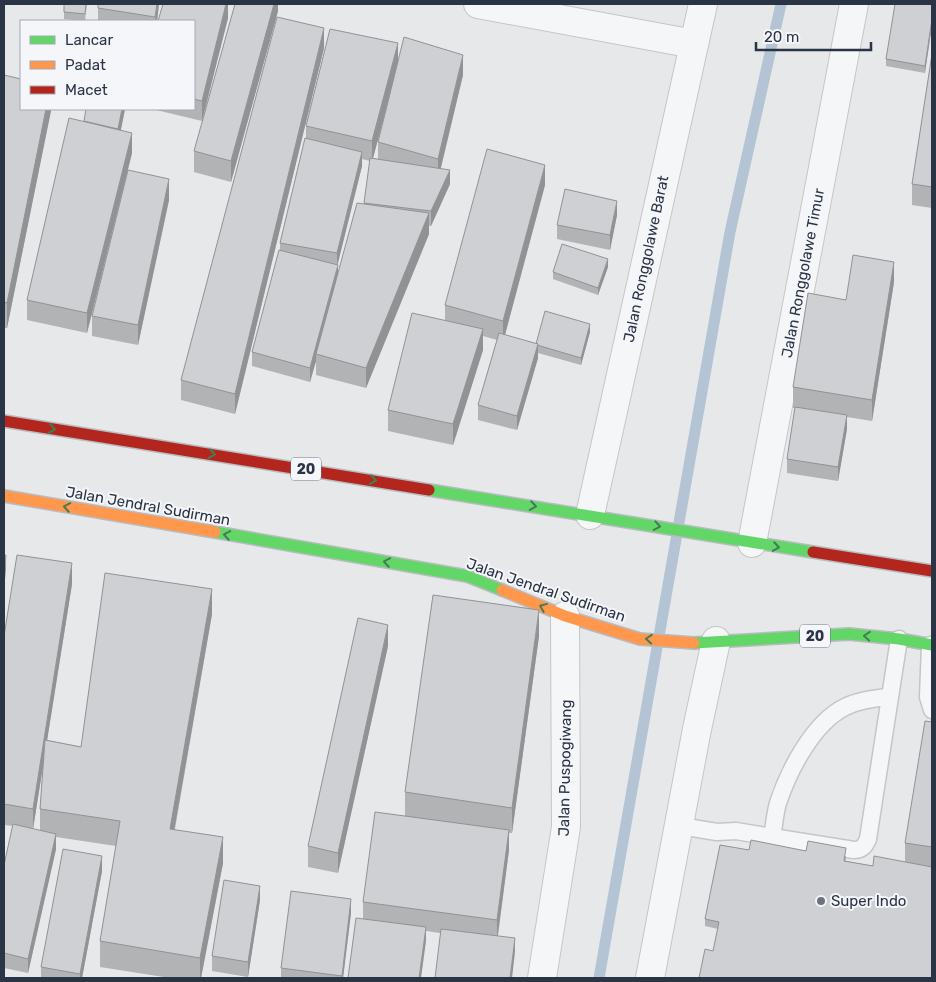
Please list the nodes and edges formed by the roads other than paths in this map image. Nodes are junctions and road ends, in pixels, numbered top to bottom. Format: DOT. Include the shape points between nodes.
graph roads {
  1 [pos="478,4"];
  2 [pos="703,4"];
  3 [pos="854,4"];
  4 [pos="694,44"];
  5 [pos="4,421"];
  6 [pos="4,496"];
  7 [pos="600,516"];
  8 [pos="752,543"];
  9 [pos="932,571"];
  10 [pos="577,620"];
  11 [pos="900,639"];
  12 [pos="707,642"];
  13 [pos="931,645"];
  14 [pos="890,697"];
  15 [pos="932,710"];
  16 [pos="680,826"];
  17 [pos="772,837"];
  18 [pos="542,978"];
  19 [pos="650,978"];
  1 -- 4 [label="street"];
  2 -- 4 [label="street, Jalan Ronggolawe Barat"];
  3 -- 8 [label="street, Jalan Ronggolawe Timur"];
  4 -- 7 [label="street, Jalan Ronggolawe Barat"];
  5 -- 7 [label="highway, 20, one-way"];
  10 -- 6 [label="highway, Jalan Jendral Sudirman / 20, one-way" via="467,576"];
  7 -- 8 [label="highway, 20, one-way"];
  8 -- 9 [label="highway, 20, one-way"];
  12 -- 10 [label="highway, Jalan Jendral Sudirman / 20, one-way" via="640,639"];
  10 -- 18 [label="street, Jalan Puspogiwang" via="566,826"];
  11 -- 12 [label="highway, Jalan Jendral Sudirman / 20, one-way" via="849,634"];
  11 -- 13 [label="highway, Jalan Jendral Sudirman / 20"];
  11 -- 14 [label="lane"];
  12 -- 16 [label="street" via="697,730"];
  13 -- 15 [label="lane" via="928,697"];
  14 -- 17 [label="lane" via="845,707 814,734 789,775 778,804"];
  14 -- 17 [label="lane" via="866,845 854,850"];
  16 -- 17 [label="lane"];
  16 -- 19 [label="street"];
}
